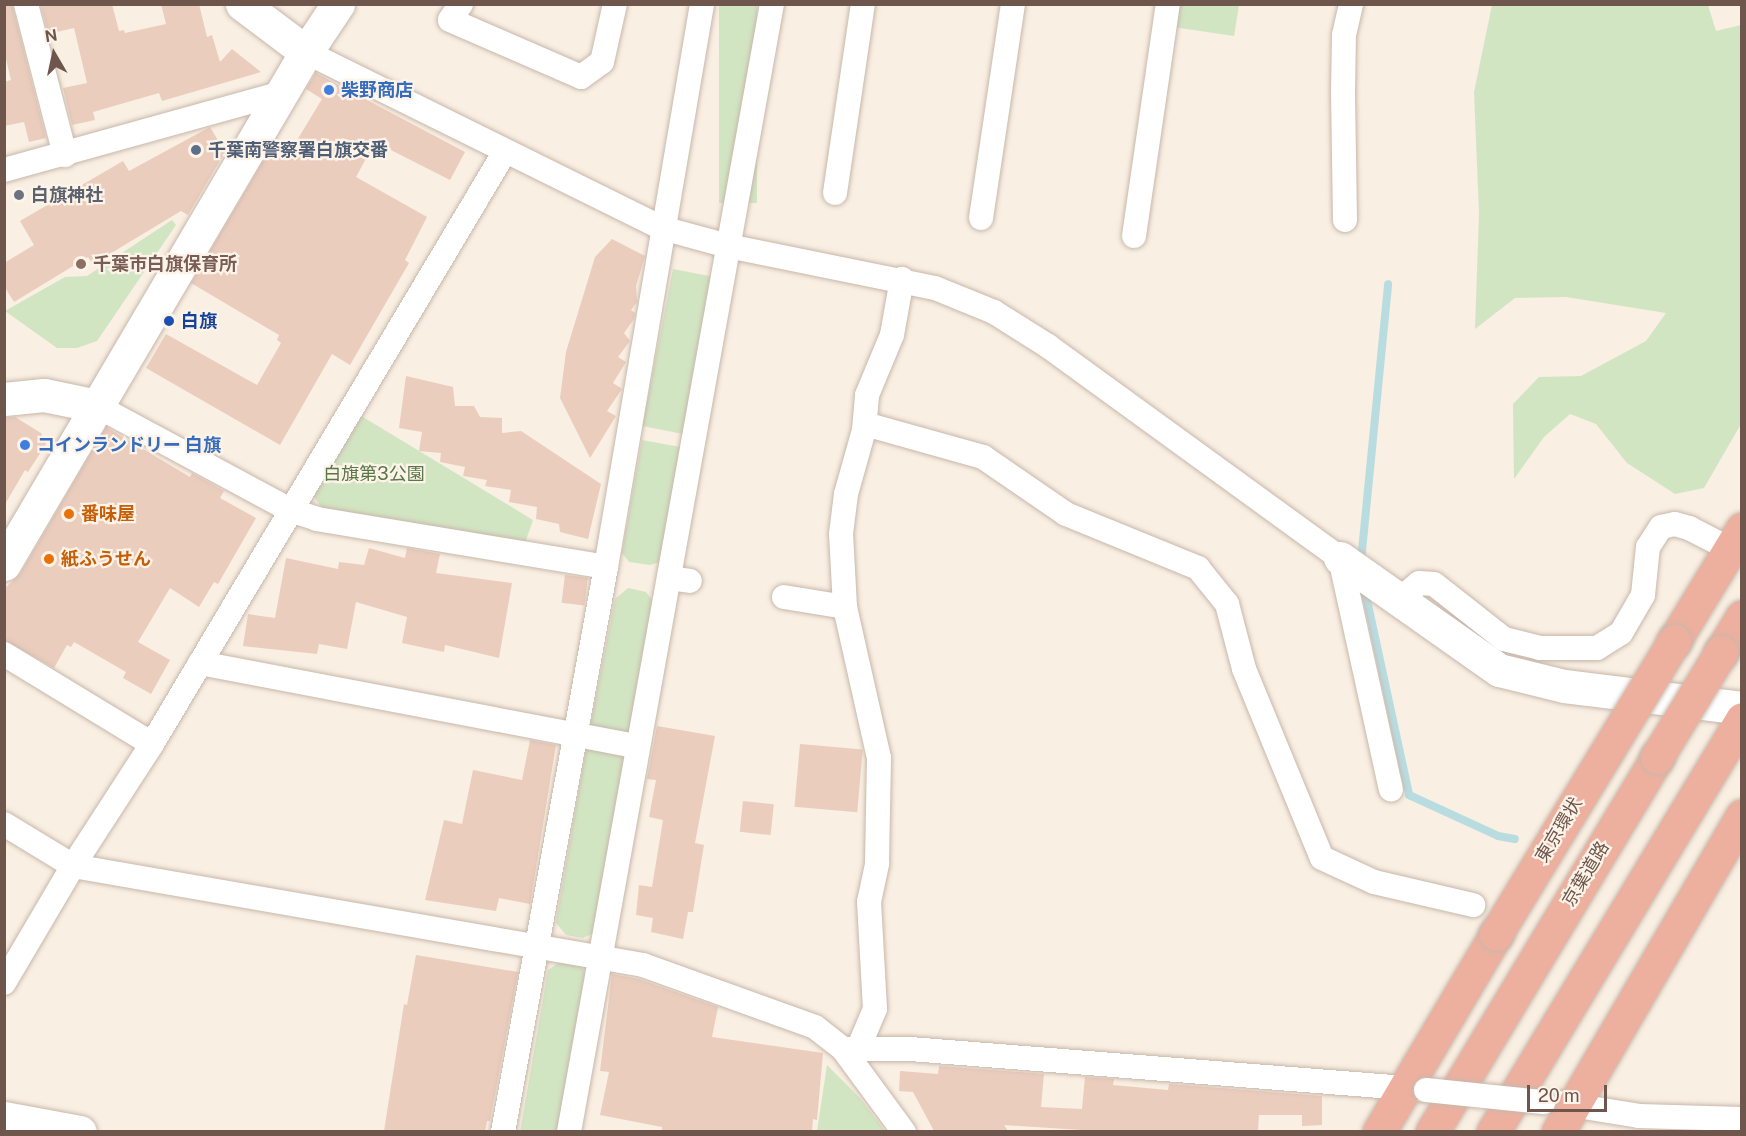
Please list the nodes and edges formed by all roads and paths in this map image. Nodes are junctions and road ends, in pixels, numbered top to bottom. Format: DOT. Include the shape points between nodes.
graph roads {
  1 [pos="26,4"];
  2 [pos="242,4"];
  3 [pos="338,4"];
  4 [pos="460,4"];
  5 [pos="615,4"];
  6 [pos="702,4"];
  7 [pos="772,4"];
  8 [pos="863,4"];
  9 [pos="1013,4"];
  10 [pos="1168,4"];
  11 [pos="1351,4"];
  12 [pos="306,52"];
  13 [pos="285,92"];
  14 [pos="504,153"];
  15 [pos="64,155"];
  16 [pos="4,170"];
  17 [pos="835,193"];
  18 [pos="981,218"];
  19 [pos="1345,220"];
  20 [pos="662,228"];
  21 [pos="1134,236"];
  22 [pos="728,246"];
  23 [pos="902,279"];
  24 [pos="4,399"];
  25 [pos="97,406"];
  26 [pos="865,424"];
  27 [pos="290,510"];
  28 [pos="1736,539"];
  29 [pos="1340,558"];
  30 [pos="4,564"];
  31 [pos="606,567"];
  32 [pos="784,597"];
  33 [pos="1399,600"];
  34 [pos="845,607"];
  35 [pos="1742,617"];
  36 [pos="4,654"];
  37 [pos="200,663"];
  38 [pos="1742,708"];
  39 [pos="1742,719"];
  40 [pos="573,733"];
  41 [pos="152,744"];
  42 [pos="637,747"];
  43 [pos="1391,789"];
  44 [pos="1742,816"];
  45 [pos="4,824"];
  46 [pos="73,866"];
  47 [pos="1473,905"];
  48 [pos="537,946"];
  49 [pos="600,958"];
  50 [pos="4,983"];
  51 [pos="850,1049"];
  52 [pos="1414,1088"];
  53 [pos="1558,1113"];
  54 [pos="4,1118"];
  55 [pos="1742,1119"];
  56 [pos="80,1131"];
  57 [pos="503,1131"];
  58 [pos="569,1131"];
  59 [pos="904,1131"];
  60 [pos="1379,1131"];
  61 [pos="1432,1131"];
  62 [pos="1493,1131"];
  1 -- 15 [label="street"];
  2 -- 12 [label="street"];
  3 -- 12 [label="street"];
  4 -- 5 [label="street" via="450,20 581,77 602,62"];
  6 -- 20 [label="street"];
  7 -- 22 [label="street"];
  8 -- 17 [label="street"];
  9 -- 18 [label="street"];
  10 -- 21 [label="street"];
  11 -- 19 [label="street" via="1344,35"];
  12 -- 13 [label="street"];
  12 -- 14 [label="street"];
  13 -- 15 [label="street"];
  13 -- 25 [label="street"];
  14 -- 20 [label="street"];
  14 -- 27 [label="street"];
  15 -- 16 [label="street"];
  20 -- 22 [label="street"];
  20 -- 31 [label="street"];
  22 -- 23 [label="street"];
  22 -- 42 [label="street" via="679,579"];
  23 -- 26 [label="street" via="892,335 867,395"];
  23 -- 29 [label="street" via="955,295 1013,323"];
  24 -- 25 [label="street" via="44,395"];
  25 -- 27 [label="street"];
  25 -- 30 [label="street"];
  26 -- 34 [label="street" via="843,515"];
  26 -- 47 [label="street" via="983,457 1009,471 1066,514 1198,568 1227,604 1244,669 1322,858 1374,882"];
  27 -- 31 [label="street" via="317,519"];
  27 -- 37 [label="street"];
  28 -- 33 [label="street" via="1675,524 1660,527 1648,547 1643,595 1622,633 1597,648 1540,648 1504,639 1434,584 1419,583"];
  28 -- 52 [label="highway, 東京環状, bridge" via="1496,934"];
  29 -- 33 [label="street"];
  29 -- 43 [label="street"];
  31 -- 40 [label="street"];
  32 -- 34 [label="street"];
  33 -- 38 [label="street" via="1499,670 1522,678"];
  34 -- 51 [label="street" via="879,758 877,863 869,902 876,1009"];
  35 -- 61 [label="highway, 京葉道路, bridge"];
  36 -- 41 [label="street"];
  37 -- 40 [label="street"];
  37 -- 41 [label="street"];
  39 -- 62 [label="highway"];
  40 -- 42 [label="street"];
  40 -- 48 [label="street"];
  41 -- 46 [label="street"];
  42 -- 49 [label="street"];
  44 -- 53 [label="highway" via="1656,963"];
  45 -- 46 [label="street"];
  46 -- 48 [label="street"];
  46 -- 50 [label="street"];
  48 -- 49 [label="street"];
  48 -- 57 [label="street"];
  49 -- 51 [label="street" via="643,965 815,1027"];
  49 -- 58 [label="street"];
  51 -- 52 [label="street"];
  51 -- 59 [label="street"];
  52 -- 53 [label="street, bridge"];
  52 -- 60 [label="highway, 東京環状"];
  53 -- 55 [label="street"];
  54 -- 56 [label="street"];
}
